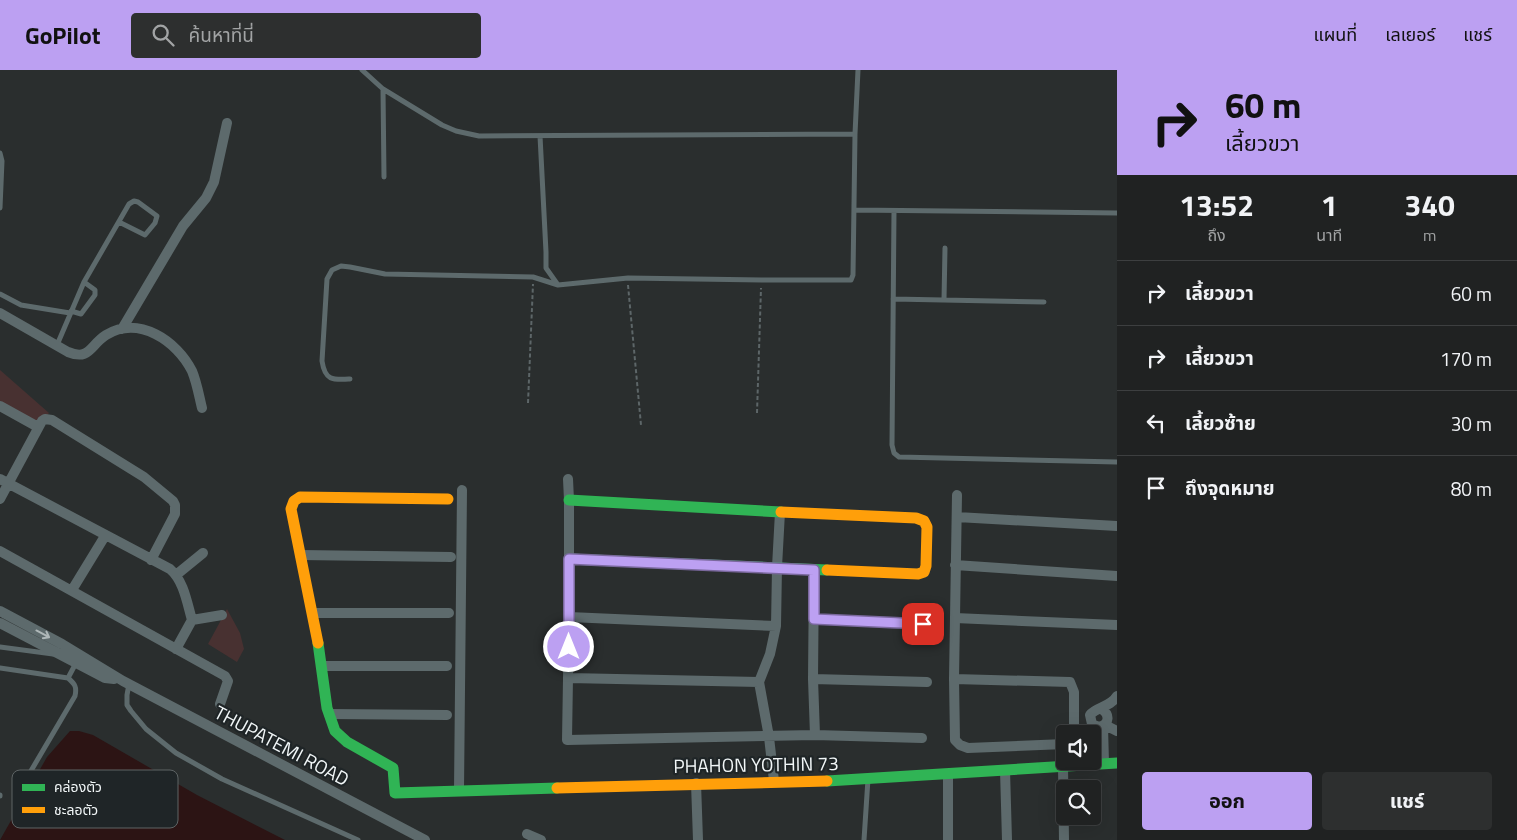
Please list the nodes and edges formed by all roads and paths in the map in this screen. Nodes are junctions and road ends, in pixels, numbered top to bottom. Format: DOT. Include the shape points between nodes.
graph roads {
  1 [pos="362,70"];
  2 [pos="858,70"];
  3 [pos="383,89"];
  4 [pos="227,122"];
  5 [pos="855,134"];
  6 [pos="540,136"];
  7 [pos="0,153"];
  8 [pos="384,177"];
  9 [pos="0,208"];
  10 [pos="854,210"];
  11 [pos="894,211"];
  12 [pos="1117,213"];
  13 [pos="119,222"];
  14 [pos="946,248"];
  15 [pos="533,277"];
  16 [pos="628,278"];
  17 [pos="762,280"];
  18 [pos="84,282"];
  19 [pos="558,285"];
  20 [pos="0,294"];
  21 [pos="893,299"];
  22 [pos="944,300"];
  23 [pos="1044,302"];
  24 [pos="71,312"];
  25 [pos="0,313"];
  26 [pos="122,329"];
  27 [pos="57,345"];
  28 [pos="350,379"];
  29 [pos="528,403"];
  30 [pos="0,406"];
  31 [pos="202,408"];
  32 [pos="756,414"];
  33 [pos="641,425"];
  34 [pos="38,427"];
  35 [pos="1117,462"];
  36 [pos="568,479"];
  37 [pos="4,482"];
  38 [pos="462,490"];
  39 [pos="957,496"];
  40 [pos="0,499"];
  41 [pos="448,499"];
  42 [pos="569,500"];
  43 [pos="780,512"];
  44 [pos="957,517"];
  45 [pos="1117,526"];
  46 [pos="105,536"];
  47 [pos="0,551"];
  48 [pos="203,553"];
  49 [pos="300,554"];
  50 [pos="451,557"];
  51 [pos="569,559"];
  52 [pos="151,560"];
  53 [pos="954,566"];
  54 [pos="776,567"];
  55 [pos="814,570"];
  56 [pos="176,575"];
  57 [pos="1117,576"];
  58 [pos="72,590"];
  59 [pos="0,611"];
  60 [pos="312,612"];
  61 [pos="450,613"];
  62 [pos="222,615"];
  63 [pos="569,617"];
  64 [pos="954,618"];
  65 [pos="814,619"];
  66 [pos="192,620"];
  67 [pos="0,623"];
  68 [pos="923,624"];
  69 [pos="776,626"];
  70 [pos="1117,626"];
  71 [pos="0,647"];
  72 [pos="176,648"];
  73 [pos="66,656"];
  74 [pos="76,662"];
  75 [pos="322,666"];
  76 [pos="447,666"];
  77 [pos="0,668"];
  78 [pos="68,678"];
  79 [pos="569,678"];
  80 [pos="813,679"];
  81 [pos="954,679"];
  82 [pos="126,682"];
  83 [pos="758,682"];
  84 [pos="928,682"];
  85 [pos="1117,696"];
  86 [pos="220,704"];
  87 [pos="1101,709"];
  88 [pos="329,714"];
  89 [pos="446,715"];
  90 [pos="1090,715"];
  91 [pos="1074,719"];
  92 [pos="1074,725"];
  93 [pos="1098,725"];
  94 [pos="1101,726"];
  95 [pos="1117,731"];
  96 [pos="815,735"];
  97 [pos="769,737"];
  98 [pos="922,738"];
  99 [pos="1056,744"];
  100 [pos="1101,763"];
  101 [pos="1117,763"];
  102 [pos="1056,766"];
  103 [pos="31,770"];
  104 [pos="1005,770"];
  105 [pos="1063,770"];
  106 [pos="948,774"];
  107 [pos="868,779"];
  108 [pos="774,781"];
  109 [pos="696,783"];
  110 [pos="459,790"];
  111 [pos="527,834"];
  112 [pos="358,840"];
  113 [pos="425,840"];
  114 [pos="541,840"];
  115 [pos="698,840"];
  116 [pos="864,840"];
  117 [pos="948,840"];
  118 [pos="1007,840"];
  119 [pos="1064,840"];
  1 -- 3 [label="lane"];
  2 -- 5 [label="lane"];
  3 -- 6 [label="lane" via="456,131 479,136"];
  3 -- 8 [label="lane"];
  4 -- 26 [label="street" via="214,182 206,198 183,226"];
  5 -- 6 [label="lane"];
  5 -- 10 [label="lane"];
  6 -- 19 [label="lane" via="546,268"];
  7 -- 9 [label="lane"];
  10 -- 11 [label="lane"];
  10 -- 17 [label="lane" via="851,280"];
  11 -- 12 [label="lane"];
  11 -- 21 [label="lane"];
  13 -- 13 [label="lane" via="134,201 157,216 144,235"];
  13 -- 18 [label="lane"];
  14 -- 22 [label="lane"];
  15 -- 19 [label="lane"];
  15 -- 28 [label="lane" via="385,274 336,267 327,280 322,361 327,376"];
  15 -- 29 [label="path"];
  16 -- 17 [label="lane"];
  16 -- 19 [label="lane"];
  16 -- 33 [label="path"];
  17 -- 32 [label="path"];
  18 -- 24 [label="lane"];
  18 -- 24 [label="lane" via="95,290 95,294 81,314"];
  20 -- 24 [label="lane" via="21,305"];
  21 -- 22 [label="lane"];
  21 -- 35 [label="lane" via="894,453 899,456"];
  22 -- 23 [label="lane"];
  24 -- 27 [label="lane"];
  25 -- 27 [label="street"];
  26 -- 27 [label="street" via="106,335 82,355"];
  26 -- 31 [label="street" via="151,331 169,342 191,370"];
  30 -- 34 [label="street"];
  34 -- 37 [label="street"];
  34 -- 52 [label="street" via="45,419 52,420 144,477 173,501 175,514"];
  36 -- 42 [label="street"];
  37 -- 40 [label="street"];
  37 -- 46 [label="street"];
  38 -- 110 [label="street"];
  39 -- 44 [label="street"];
  41 -- 49 [label="street" via="300,497 291,509"];
  42 -- 43 [label="street"];
  42 -- 51 [label="street"];
  43 -- 54 [label="street"];
  43 -- 55 [label="street" via="916,518 927,526 924,572"];
  44 -- 45 [label="street"];
  44 -- 53 [label="street"];
  46 -- 52 [label="street"];
  46 -- 58 [label="street"];
  47 -- 58 [label="street"];
  48 -- 56 [label="street"];
  49 -- 50 [label="street"];
  49 -- 60 [label="street"];
  51 -- 54 [label="street"];
  51 -- 63 [label="street"];
  52 -- 56 [label="street"];
  53 -- 57 [label="street"];
  53 -- 64 [label="street"];
  54 -- 55 [label="street"];
  54 -- 69 [label="street"];
  55 -- 65 [label="street"];
  56 -- 66 [label="street"];
  58 -- 72 [label="street"];
  59 -- 82 [label="street, THUPATEMI ROAD, one-way"];
  60 -- 61 [label="street"];
  60 -- 75 [label="street"];
  62 -- 66 [label="street"];
  63 -- 69 [label="street"];
  63 -- 79 [label="street"];
  64 -- 70 [label="street"];
  64 -- 81 [label="street"];
  65 -- 68 [label="street"];
  65 -- 80 [label="street"];
  66 -- 72 [label="street"];
  67 -- 73 [label="street, THUPATEMI ROAD"];
  69 -- 83 [label="street" via="770,654"];
  71 -- 73 [label="lane"];
  72 -- 86 [label="street" via="225,676 228,681"];
  73 -- 74 [label="street, THUPATEMI ROAD"];
  74 -- 78 [label="lane"];
  74 -- 82 [label="street, THUPATEMI ROAD" via="105,678"];
  75 -- 76 [label="street"];
  75 -- 88 [label="street"];
  77 -- 78 [label="lane"];
  78 -- 103 [label="lane" via="74,683 75,696"];
  79 -- 83 [label="street"];
  79 -- 97 [label="street" via="567,740"];
  80 -- 84 [label="street"];
  80 -- 96 [label="street"];
  81 -- 91 [label="street" via="1070,682 1074,692"];
  81 -- 99 [label="street" via="955,732 960,745 978,748"];
  82 -- 112 [label="lane" via="131,711 146,729 176,754 222,779"];
  82 -- 113 [label="street, THUPATEMI ROAD"];
  83 -- 97 [label="street"];
  85 -- 87 [label="street"];
  87 -- 90 [label="street"];
  87 -- 94 [label="street" via="1108,716"];
  88 -- 89 [label="street"];
  88 -- 110 [label="street, PHAHON YOTHIN 73" via="334,729 342,738 393,768 395,792"];
  90 -- 91 [label="street"];
  90 -- 93 [label="street" via="1091,722"];
  91 -- 92 [label="street"];
  94 -- 95 [label="street"];
  96 -- 97 [label="street"];
  96 -- 98 [label="street"];
  97 -- 108 [label="street"];
  100 -- 101 [label="street, PHAHON YOTHIN 73"];
  102 -- 104 [label="street, PHAHON YOTHIN 73"];
  104 -- 106 [label="street, PHAHON YOTHIN 73"];
  104 -- 118 [label="street"];
  105 -- 119 [label="street"];
  106 -- 107 [label="street, PHAHON YOTHIN 73"];
  106 -- 117 [label="street"];
  107 -- 108 [label="street, PHAHON YOTHIN 73"];
  107 -- 116 [label="lane"];
  108 -- 109 [label="street, PHAHON YOTHIN 73"];
  109 -- 110 [label="street, PHAHON YOTHIN 73"];
  109 -- 115 [label="street"];
  111 -- 114 [label="street"];
}
